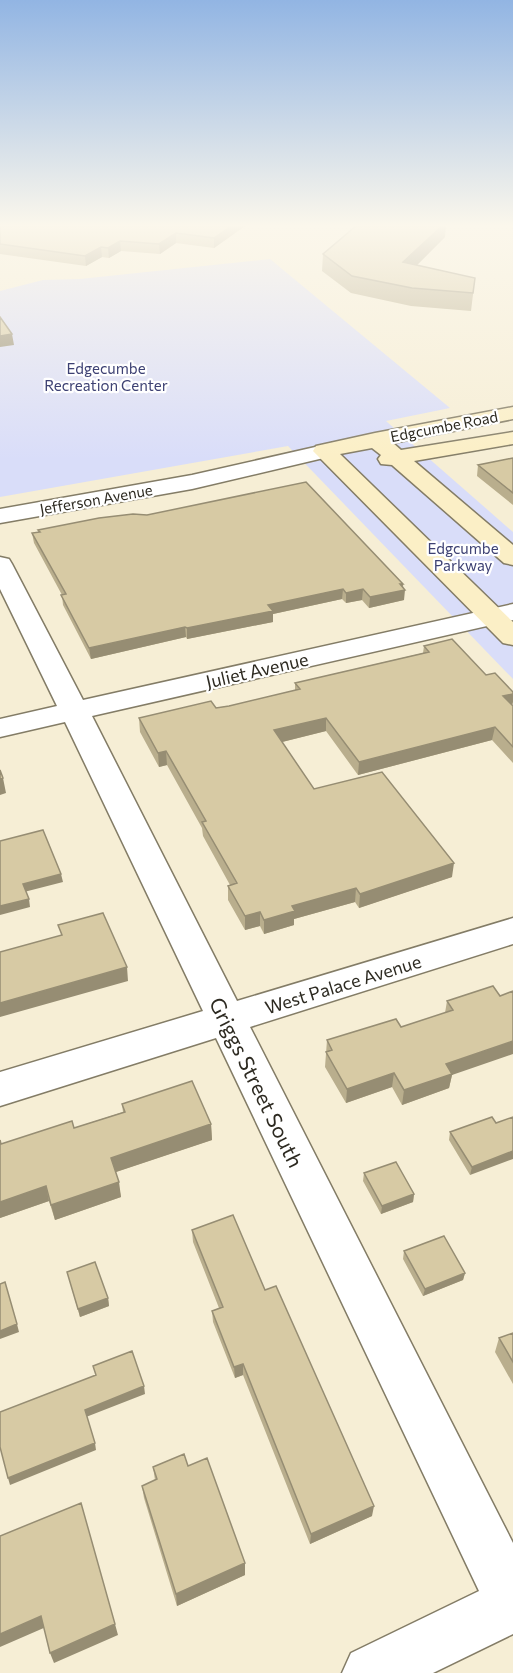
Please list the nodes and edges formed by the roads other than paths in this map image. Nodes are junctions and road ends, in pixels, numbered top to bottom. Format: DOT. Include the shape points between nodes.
graph roads {
  1 [pos="513,413"];
  2 [pos="513,438"];
  3 [pos="375,439"];
  4 [pos="397,457"];
  5 [pos="332,458"];
  6 [pos="0,516"];
  7 [pos="513,558"];
  8 [pos="0,564"];
  9 [pos="502,614"];
  10 [pos="513,637"];
  11 [pos="75,711"];
  12 [pos="0,728"];
  13 [pos="513,931"];
  14 [pos="227,1020"];
  15 [pos="0,1089"];
  16 [pos="513,1603"];
  17 [pos="371,1673"];
  1 -- 3 [label="street, Edgcumbe Road"];
  2 -- 4 [label="street, Edgcumbe Road"];
  3 -- 4 [label="street, Edgcumbe Road"];
  3 -- 5 [label="street, Edgcumbe Road"];
  4 -- 5 [label="street, Edgcumbe Road"];
  4 -- 7 [label="street, Edgcumbe Road"];
  5 -- 6 [label="street, Jefferson Avenue" via="239,480 192,482"];
  5 -- 9 [label="street"];
  8 -- 11 [label="street, Griggs Street South"];
  9 -- 10 [label="street"];
  9 -- 11 [label="street, Juliet Avenue"];
  11 -- 12 [label="street, Juliet Avenue"];
  11 -- 14 [label="street, Griggs Street South"];
  13 -- 14 [label="street, West Palace Avenue"];
  14 -- 15 [label="street, West Palace Avenue"];
  14 -- 16 [label="street, Griggs Street South"];
  16 -- 17 [label="street"];
}
